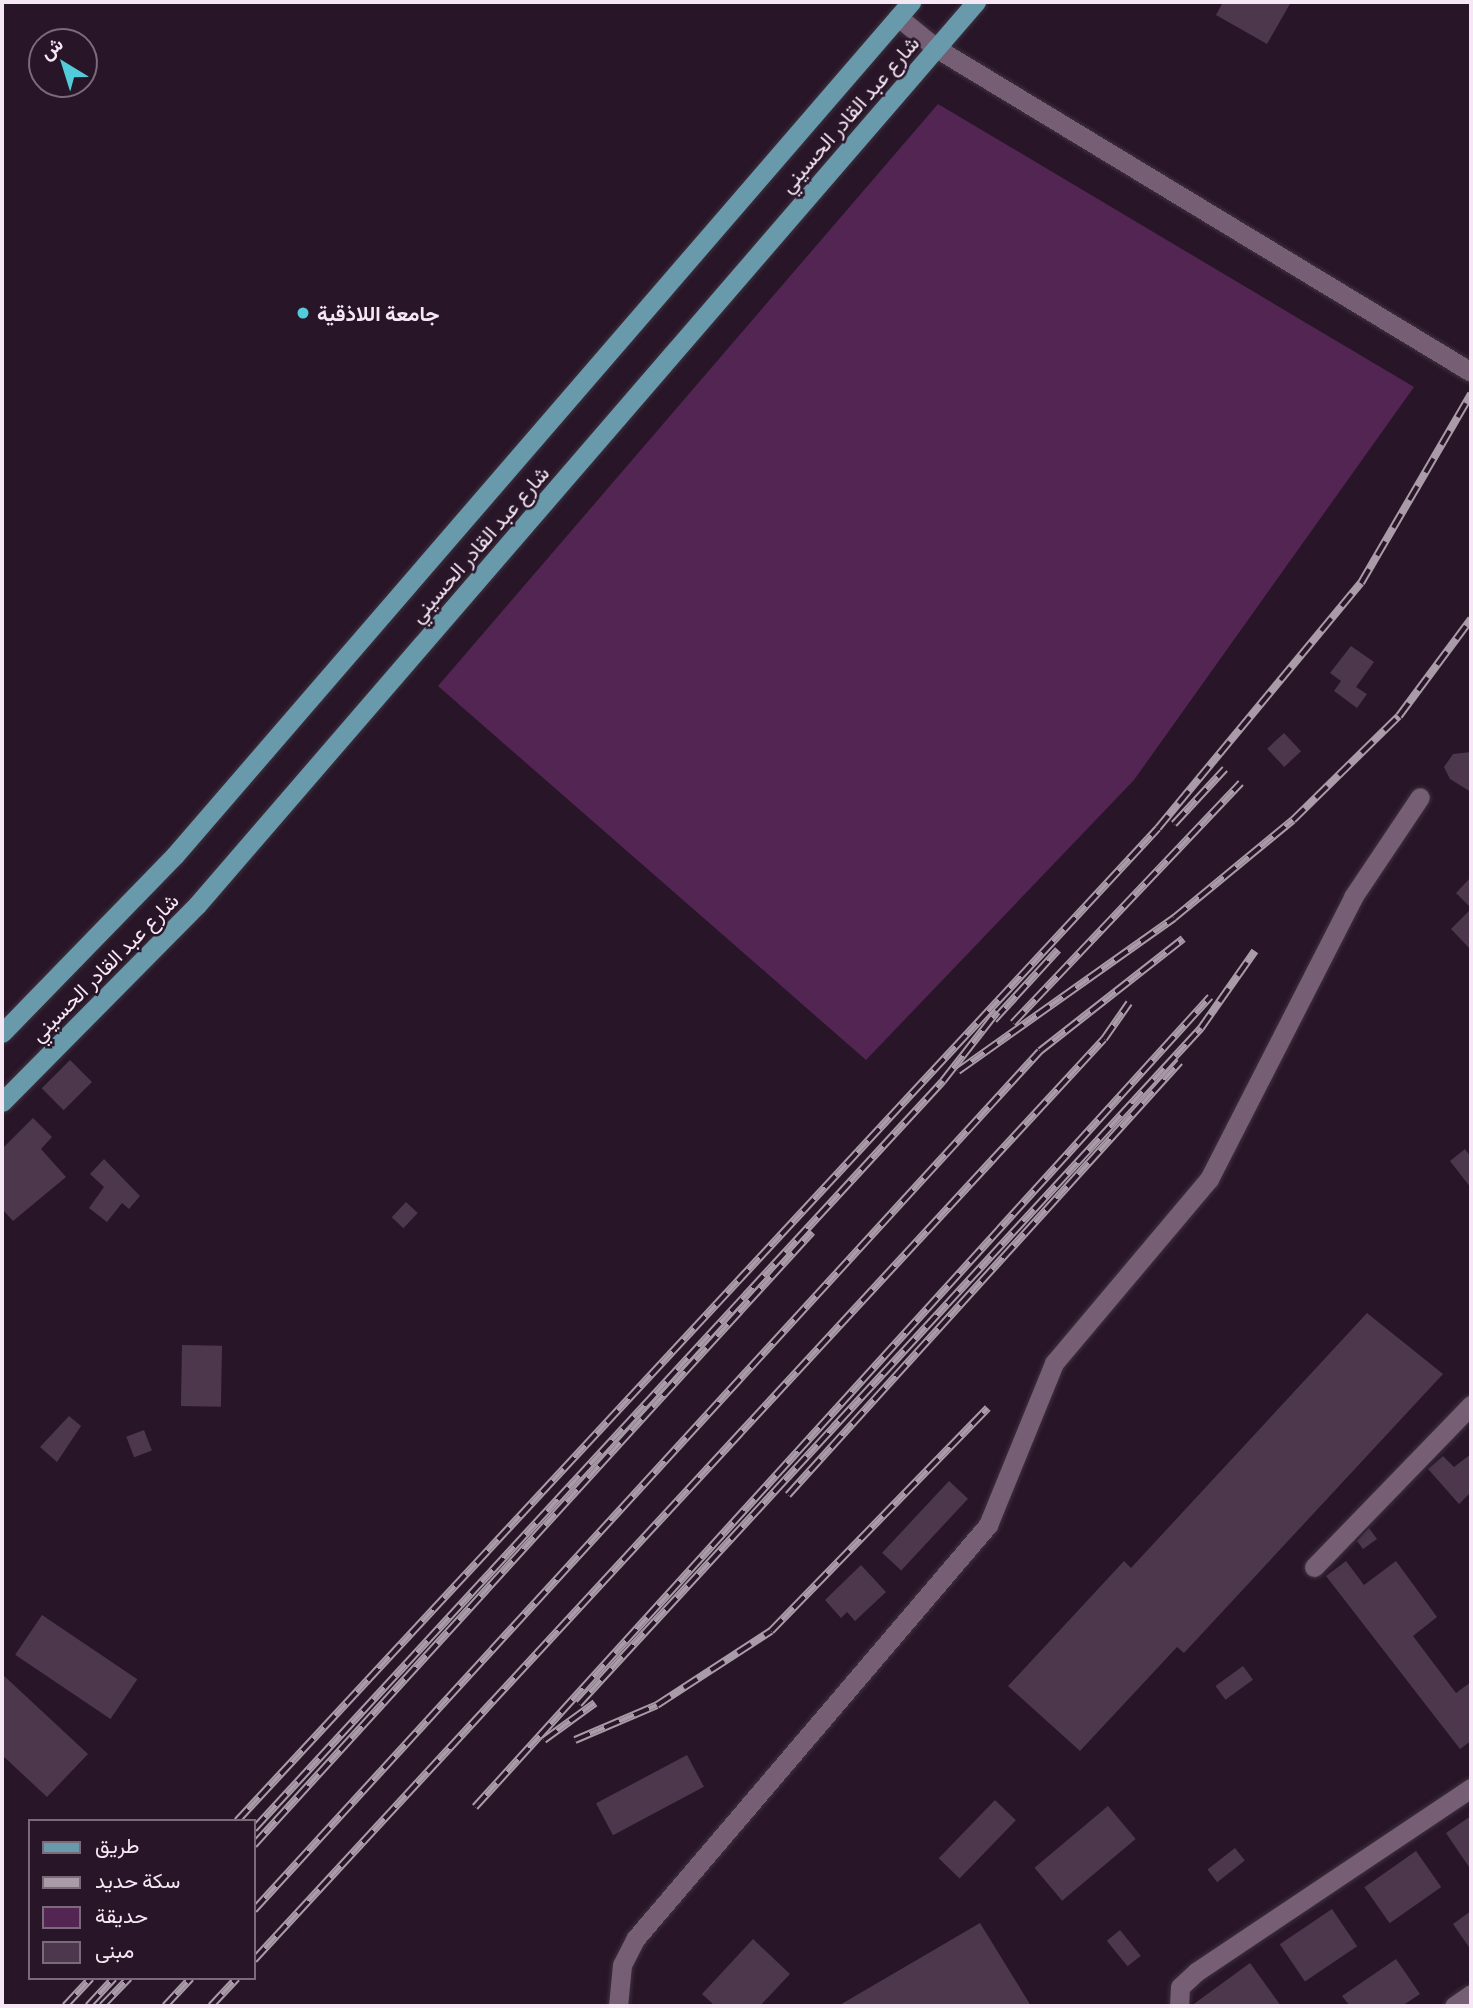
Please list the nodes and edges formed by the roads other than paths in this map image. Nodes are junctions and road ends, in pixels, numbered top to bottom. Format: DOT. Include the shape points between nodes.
graph roads {
  1 [pos="911,2"];
  2 [pos="976,2"];
  3 [pos="898,17"];
  4 [pos="936,48"];
  5 [pos="1471,372"];
  6 [pos="1420,797"];
  7 [pos="2,1033"];
  8 [pos="2,1102"];
  9 [pos="1471,1405"];
  10 [pos="1314,1567"];
  11 [pos="1471,1788"];
  12 [pos="1471,1994"];
  13 [pos="618,2006"];
  14 [pos="1179,2006"];
  15 [pos="1454,2006"];
  1 -- 3 [label="main road, شارع عبد القادر الحسيني"];
  2 -- 4 [label="main road, شارع عبد القادر الحسيني"];
  3 -- 4 [label="street"];
  3 -- 7 [label="main road, شارع عبد القادر الحسيني" via="174,855"];
  4 -- 5 [label="street"];
  4 -- 8 [label="main road, شارع عبد القادر الحسيني" via="197,905"];
  6 -- 13 [label="street" via="1353,897 1209,1179 1055,1363 988,1525 636,1938 622,1965"];
  9 -- 10 [label="street"];
  11 -- 14 [label="street" via="1196,1972 1181,1987"];
  12 -- 15 [label="street"];
}
